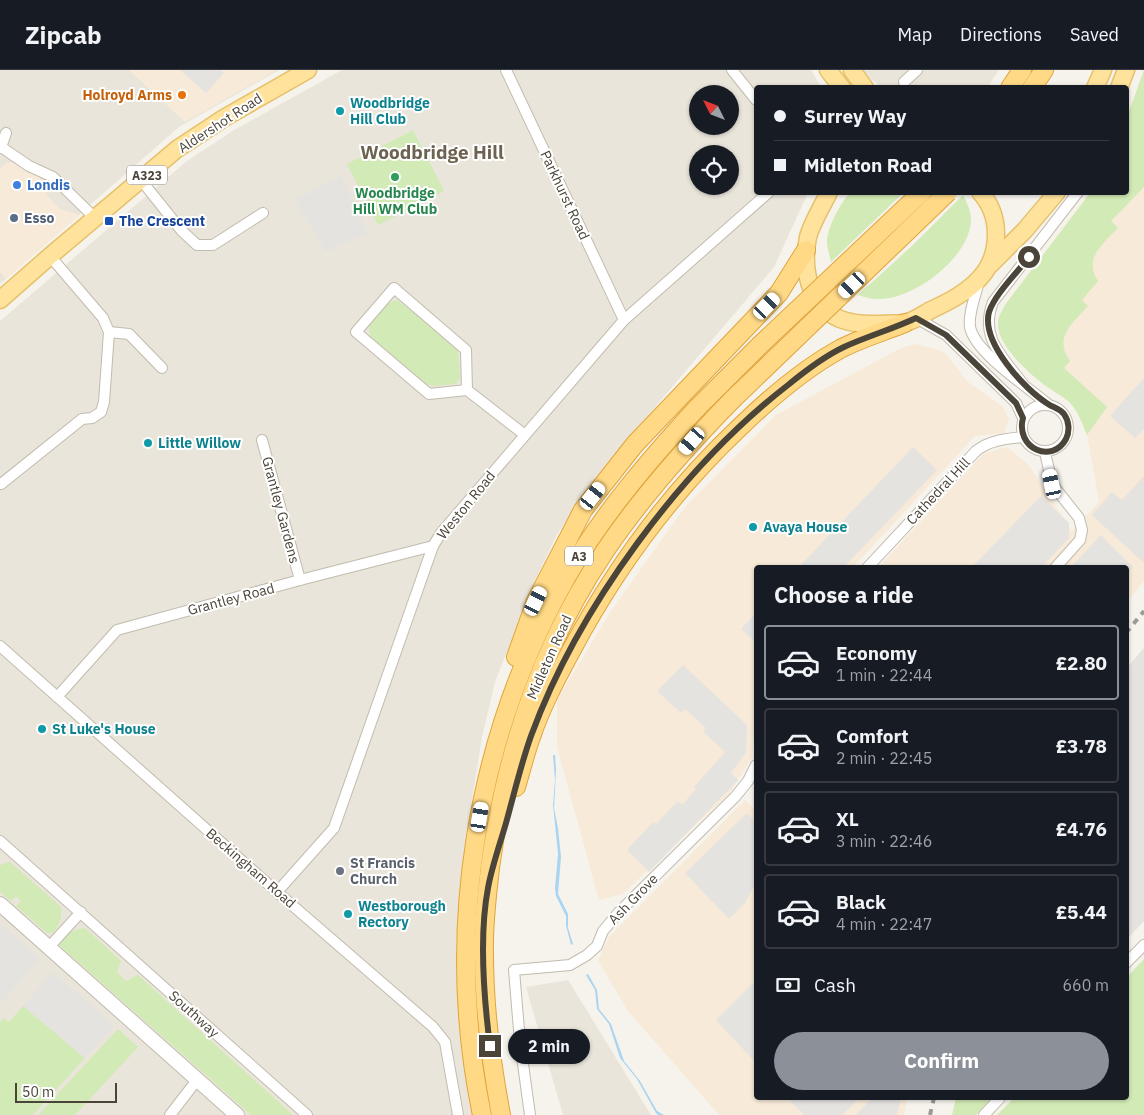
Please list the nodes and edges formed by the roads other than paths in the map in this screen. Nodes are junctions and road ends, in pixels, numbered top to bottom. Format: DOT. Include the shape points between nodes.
graph roads {
  1 [pos="308,70"];
  2 [pos="506,70"];
  3 [pos="732,70"];
  4 [pos="828,70"];
  5 [pos="852,70"];
  6 [pos="917,70"];
  7 [pos="1022,70"];
  8 [pos="1044,70"];
  9 [pos="1103,70"];
  10 [pos="1126,70"];
  11 [pos="904,82"];
  12 [pos="840,85"];
  13 [pos="864,85"];
  14 [pos="1012,85"];
  15 [pos="1034,85"];
  16 [pos="1096,85"];
  17 [pos="1121,85"];
  18 [pos="754,98"];
  19 [pos="6,133"];
  20 [pos="1,148"];
  21 [pos="141,180"];
  22 [pos="766,195"];
  23 [pos="828,195"];
  24 [pos="919,195"];
  25 [pos="945,195"];
  26 [pos="982,195"];
  27 [pos="1054,195"];
  28 [pos="1076,195"];
  29 [pos="263,214"];
  30 [pos="95,218"];
  31 [pos="806,250"];
  32 [pos="50,256"];
  33 [pos="983,273"];
  34 [pos="0,300"];
  35 [pos="624,320"];
  36 [pos="910,320"];
  37 [pos="109,332"];
  38 [pos="162,368"];
  39 [pos="1024,384"];
  40 [pos="467,390"];
  41 [pos="1049,405"];
  42 [pos="1023,418"];
  43 [pos="525,434"];
  44 [pos="1023,437"];
  45 [pos="262,440"];
  46 [pos="1045,452"];
  47 [pos="1,484"];
  48 [pos="433,546"];
  49 [pos="870,565"];
  50 [pos="1058,565"];
  51 [pos="300,580"];
  52 [pos="0,646"];
  53 [pos="56,697"];
  54 [pos="501,728"];
  55 [pos="754,769"];
  56 [pos="0,841"];
  57 [pos="488,888"];
  58 [pos="278,892"];
  59 [pos="0,904"];
  60 [pos="81,912"];
  61 [pos="1144,944"];
  62 [pos="49,948"];
  63 [pos="1129,960"];
  64 [pos="198,1080"];
  65 [pos="998,1100"];
  66 [pos="170,1115"];
  67 [pos="237,1115"];
  68 [pos="307,1115"];
  69 [pos="458,1115"];
  70 [pos="482,1115"];
  71 [pos="501,1115"];
  72 [pos="530,1115"];
  73 [pos="984,1115"];
  1 -- 21 [label="main road, Aldershot Road / A323" via="200,133"];
  2 -- 35 [label="street, Parkhurst Road"];
  3 -- 18 [label="street"];
  4 -- 12 [label="main road"];
  5 -- 13 [label="main road"];
  6 -- 11 [label="street"];
  7 -- 14 [label="highway"];
  8 -- 15 [label="highway"];
  9 -- 16 [label="main road"];
  10 -- 17 [label="main road"];
  19 -- 20 [label="street"];
  20 -- 30 [label="street" via="53,177"];
  21 -- 29 [label="street" via="197,245 213,245"];
  21 -- 30 [label="main road, Aldershot Road / A323"];
  22 -- 35 [label="street, Weston Road"];
  23 -- 31 [label="main road" via="809,235"];
  24 -- 54 [label="highway, Midleton Road / A3, bridge" via="697,408 634,481 600,526 551,606"];
  25 -- 57 [label="highway, Midleton Road / A3, bridge" via="692,441 604,552 566,617 536,683 518,735 500,809"];
  26 -- 33 [label="main road" via="990,205 996,227 993,254"];
  27 -- 33 [label="main road"];
  28 -- 39 [label="street" via="993,302 989,314 989,333 998,352"];
  30 -- 32 [label="main road, Aldershot Road / A323"];
  31 -- 36 [label="main road" via="810,287 828,312 858,324"];
  31 -- 54 [label="highway" via="779,294 635,444 583,510 536,601 517,651"];
  32 -- 34 [label="main road, Aldershot Road / A323"];
  32 -- 37 [label="street" via="103,318"];
  33 -- 36 [label="main road" via="945,303"];
  33 -- 39 [label="street" via="970,326 974,338 992,359"];
  35 -- 43 [label="street, Weston Road"];
  36 -- 42 [label="street" via="946,335 1016,403"];
  36 -- 57 [label="highway" via="843,348 788,384 723,443 638,543 589,617 553,684 531,736"];
  37 -- 38 [label="street" via="129,334"];
  37 -- 47 [label="street" via="101,412 92,418 82,419"];
  39 -- 41 [label="street"];
  40 -- 40 [label="street" via="466,350 394,288 356,332 428,394"];
  40 -- 43 [label="street"];
  41 -- 42 [label="street" via="1036,406"];
  41 -- 46 [label="street" via="1062,412 1068,433 1060,446"];
  42 -- 44 [label="street"];
  43 -- 48 [label="street, Weston Road"];
  44 -- 46 [label="street" via="1032,448"];
  44 -- 49 [label="street, Cathedral Hill" via="995,441 976,451"];
  45 -- 51 [label="street, Grantley Gardens"];
  46 -- 50 [label="street" via="1052,484 1079,518 1082,530 1080,540"];
  48 -- 51 [label="street, Grantley Road"];
  48 -- 58 [label="street, Weston Road" via="334,828"];
  51 -- 53 [label="street, Grantley Road" via="117,630"];
  52 -- 53 [label="street, Beckingham Road"];
  53 -- 58 [label="street, Beckingham Road"];
  54 -- 70 [label="highway, Midleton Road / A3" via="474,845 465,953 467,1014"];
  55 -- 72 [label="street, Ash Grove" via="735,797 619,912 587,956 570,965 514,970"];
  56 -- 60 [label="street, Southway"];
  57 -- 71 [label="highway, Midleton Road / A3" via="484,953 486,1004 491,1060"];
  58 -- 69 [label="street, Beckingham Road" via="440,1034 445,1042"];
  59 -- 62 [label="street"];
  60 -- 62 [label="street"];
  60 -- 68 [label="street, Southway"];
  61 -- 63 [label="street"];
  62 -- 64 [label="street"];
  64 -- 66 [label="street"];
  64 -- 67 [label="street"];
  65 -- 73 [label="street"];
}
